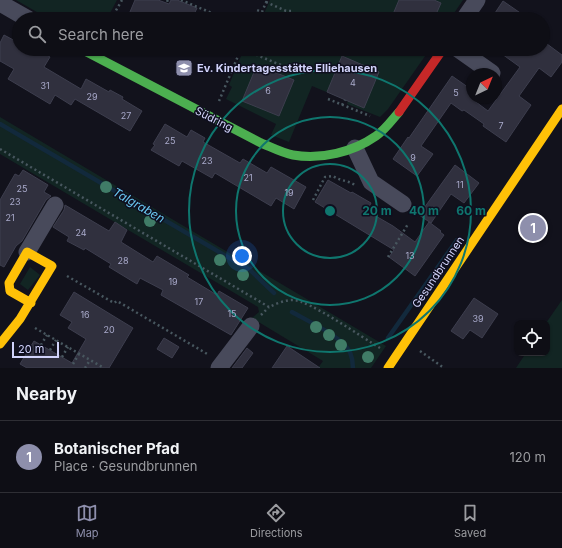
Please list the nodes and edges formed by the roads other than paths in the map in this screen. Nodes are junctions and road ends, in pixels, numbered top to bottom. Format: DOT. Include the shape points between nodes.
graph roads {
  1 [pos="477,0"];
  2 [pos="0,3"];
  3 [pos="16,12"];
  4 [pos="469,12"];
  5 [pos="93,56"];
  6 [pos="438,56"];
  7 [pos="468,56"];
  8 [pos="485,68"];
  9 [pos="562,109"];
  10 [pos="355,148"];
  11 [pos="55,204"];
  12 [pos="402,204"];
  13 [pos="27,252"];
  14 [pos="31,303"];
  15 [pos="251,326"];
  16 [pos="0,344"];
  17 [pos="221,365"];
  18 [pos="388,368"];
  1 -- 4 [label="street"];
  2 -- 3 [label="street"];
  5 -- 10 [label="street, Südring" via="261,143 292,155 329,155"];
  6 -- 10 [label="street, Südring" via="389,124 376,136"];
  7 -- 8 [label="street"];
  9 -- 18 [label="street, Gesundbrunnen"];
  10 -- 12 [label="street" via="371,182"];
  11 -- 13 [label="street"];
  13 -- 14 [label="street" via="8,283 10,291"];
  13 -- 14 [label="street" via="52,266"];
  14 -- 16 [label="street"];
  15 -- 17 [label="street"];
}
